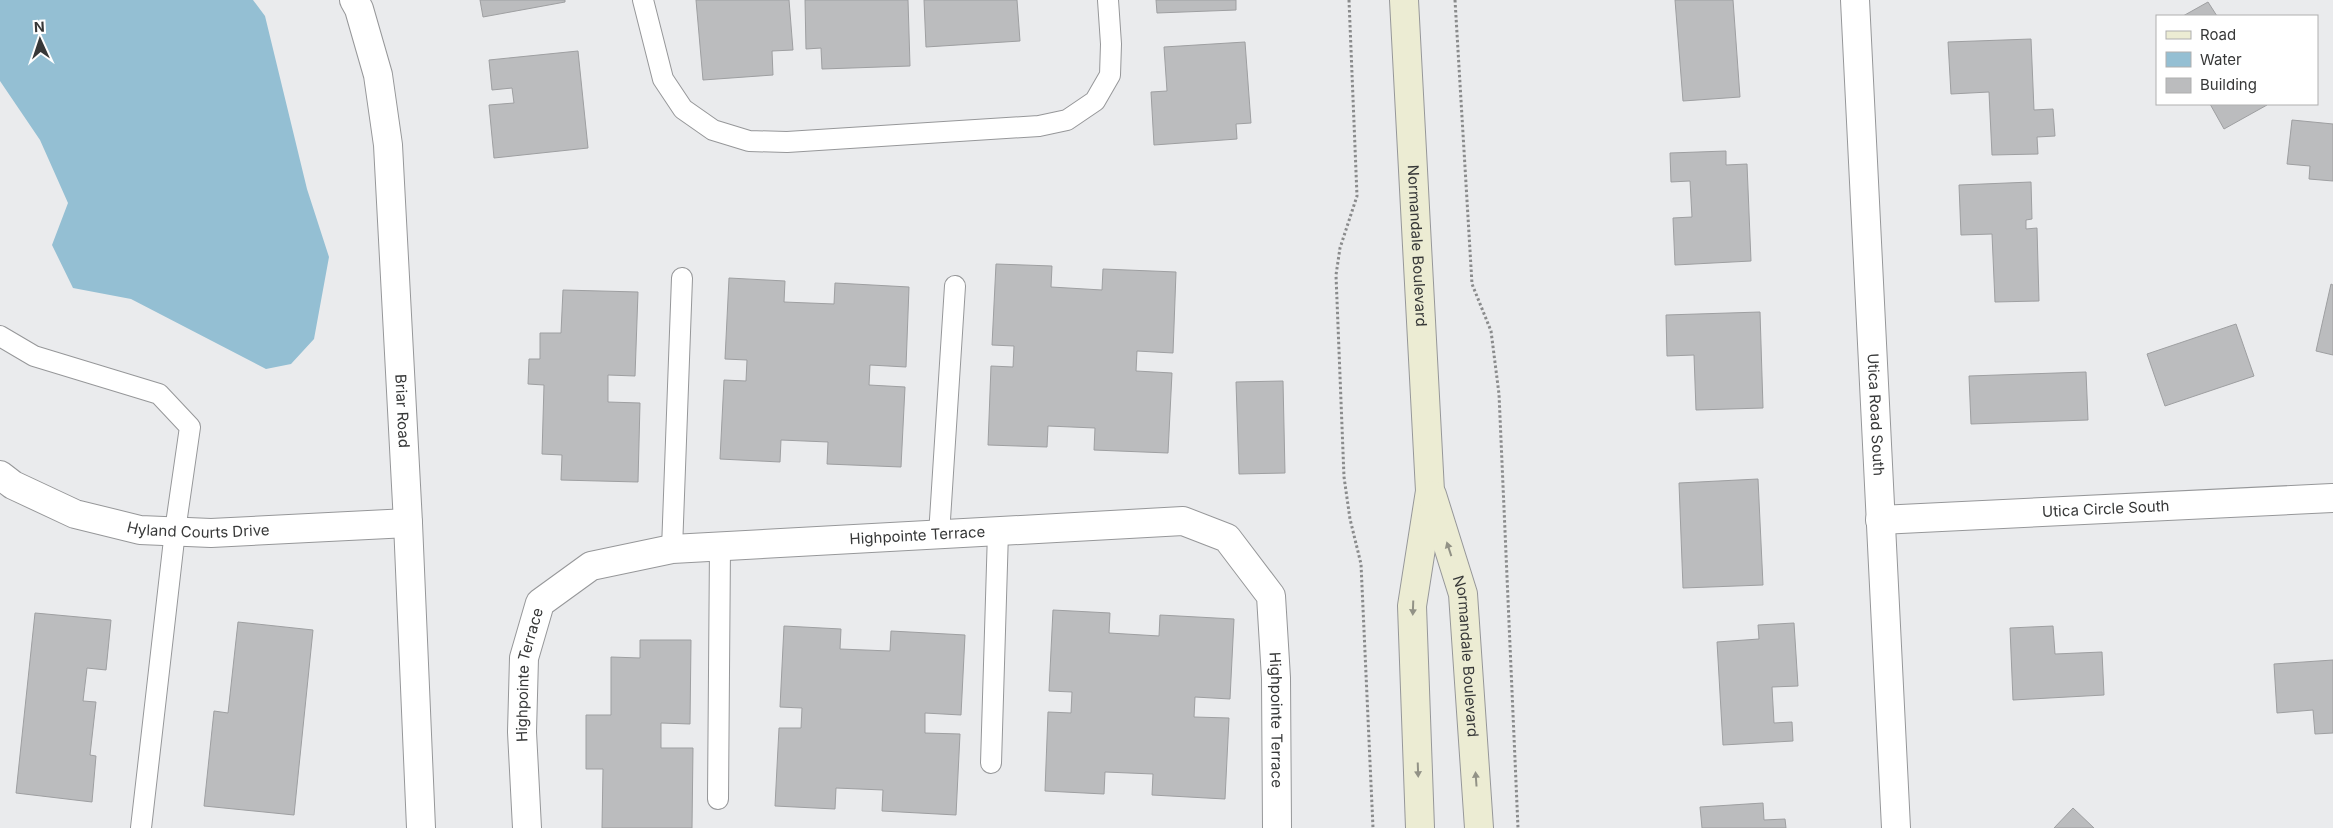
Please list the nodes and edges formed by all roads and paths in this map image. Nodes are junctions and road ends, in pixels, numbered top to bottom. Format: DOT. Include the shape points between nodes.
graph roads {
  1 [pos="354,0"];
  2 [pos="643,0"];
  3 [pos="1108,0"];
  4 [pos="1349,0"];
  5 [pos="1404,0"];
  6 [pos="1455,0"];
  7 [pos="1855,0"];
  8 [pos="682,278"];
  9 [pos="955,286"];
  10 [pos="0,336"];
  11 [pos="0,475"];
  12 [pos="1430,491"];
  13 [pos="2332,498"];
  14 [pos="1880,520"];
  15 [pos="408,523"];
  16 [pos="175,531"];
  17 [pos="998,532"];
  18 [pos="939,535"];
  19 [pos="720,546"];
  20 [pos="672,549"];
  21 [pos="991,763"];
  22 [pos="718,799"];
  23 [pos="141,828"];
  24 [pos="421,828"];
  25 [pos="527,828"];
  26 [pos="1277,828"];
  27 [pos="1373,828"];
  28 [pos="1420,828"];
  29 [pos="1479,828"];
  30 [pos="1518,828"];
  31 [pos="1896,828"];
  1 -- 15 [label="street, Briar Road" via="378,75 388,145"];
  2 -- 3 [label="lane" via="663,79 683,109 713,130 749,141 787,142 1039,126 1067,120 1095,101 1110,75"];
  4 -- 27 [label="path" via="1358,196 1340,248 1337,284 1344,477 1361,564"];
  5 -- 12 [label="main road, Normandale Boulevard"];
  6 -- 30 [label="path" via="1472,284 1490,331 1499,394"];
  7 -- 14 [label="street, Utica Road South"];
  8 -- 20 [label="lane"];
  9 -- 18 [label="lane"];
  10 -- 16 [label="lane" via="34,356 159,394 190,427"];
  11 -- 16 [label="street, Hyland Courts Drive" via="13,485 75,514 140,530"];
  12 -- 28 [label="main road, Normandale Boulevard, one-way" via="1412,606"];
  29 -- 12 [label="main road, Normandale Boulevard, one-way" via="1463,594"];
  13 -- 14 [label="street, Utica Circle South"];
  14 -- 31 [label="street, Utica Road South"];
  15 -- 16 [label="street, Hyland Courts Drive" via="211,533"];
  15 -- 24 [label="street, Briar Road"];
  16 -- 23 [label="lane"];
  17 -- 18 [label="street, Highpointe Terrace"];
  17 -- 21 [label="lane"];
  17 -- 26 [label="street, Highpointe Terrace" via="1183,521 1227,538 1271,596 1276,678"];
  18 -- 19 [label="street, Highpointe Terrace"];
  19 -- 20 [label="street, Highpointe Terrace"];
  19 -- 22 [label="lane"];
  20 -- 25 [label="street, Highpointe Terrace" via="591,566 540,603 524,658 522,732"];
}
